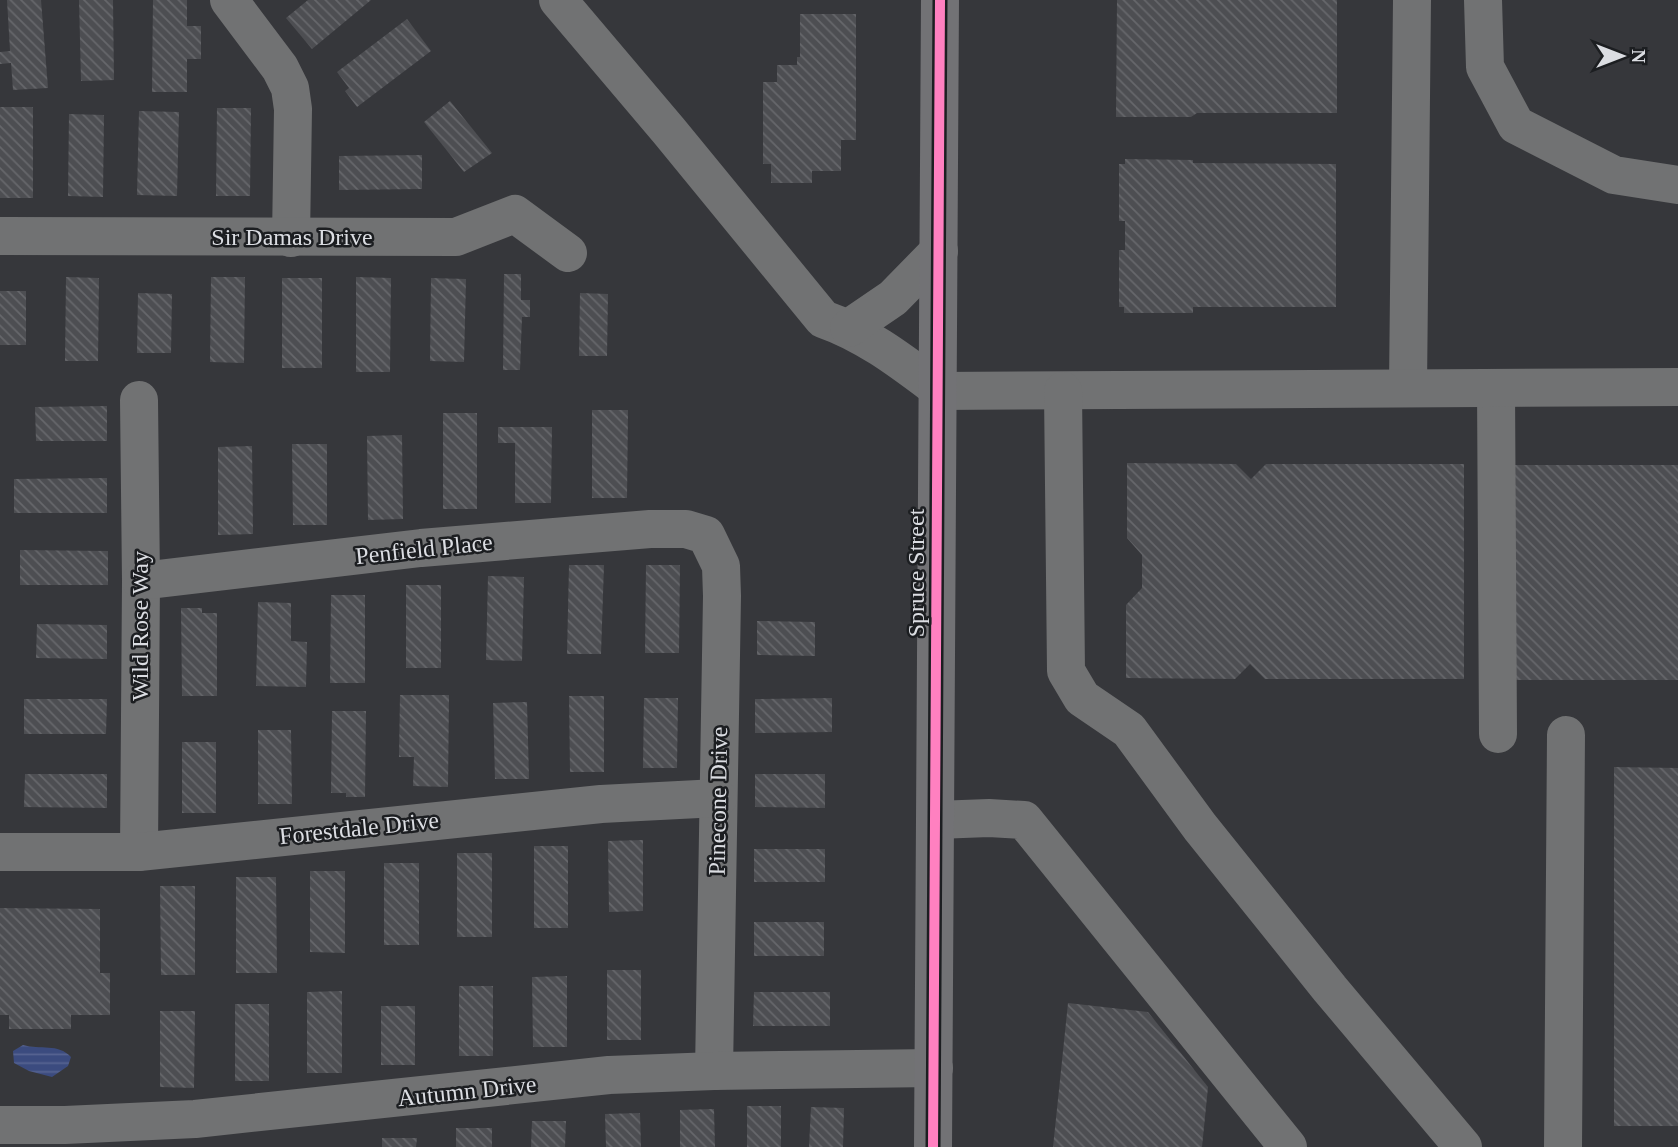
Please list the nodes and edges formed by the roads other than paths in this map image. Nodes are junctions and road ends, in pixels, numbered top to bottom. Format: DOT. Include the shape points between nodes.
graph roads {
  1 [pos="229,0"];
  2 [pos="558,0"];
  3 [pos="940,0"];
  4 [pos="1412,0"];
  5 [pos="1483,0"];
  6 [pos="1678,185"];
  7 [pos="0,236"];
  8 [pos="291,238"];
  9 [pos="939,251"];
  10 [pos="568,253"];
  11 [pos="849,328"];
  12 [pos="1678,387"];
  13 [pos="1408,388"];
  14 [pos="1496,388"];
  15 [pos="937,390"];
  16 [pos="1063,391"];
  17 [pos="139,400"];
  18 [pos="706,535"];
  19 [pos="141,581"];
  20 [pos="1498,734"];
  21 [pos="1566,735"];
  22 [pos="718,798"];
  23 [pos="936,820"];
  24 [pos="0,852"];
  25 [pos="139,852"];
  26 [pos="934,1069"];
  27 [pos="714,1071"];
  28 [pos="24,1133"];
  29 [pos="933,1147"];
  30 [pos="1288,1147"];
  31 [pos="1463,1147"];
  32 [pos="1563,1147"];
  1 -- 8 [label="lane" via="290,88"];
  2 -- 11 [label="lane" via="823,319"];
  3 -- 9 [label="main road, Spruce Street"];
  4 -- 13 [label="lane"];
  5 -- 6 [label="lane" via="1485,67 1516,125 1614,175"];
  7 -- 8 [label="lane, Sir Damas Drive"];
  8 -- 10 [label="lane, Sir Damas Drive" via="456,237 514,214"];
  9 -- 11 [label="lane" via="893,298"];
  9 -- 15 [label="main road, Spruce Street"];
  11 -- 15 [label="lane"];
  12 -- 14 [label="lane"];
  13 -- 14 [label="lane"];
  13 -- 16 [label="lane"];
  14 -- 20 [label="lane"];
  15 -- 16 [label="lane"];
  15 -- 23 [label="main road, Spruce Street"];
  16 -- 31 [label="lane" via="1066,671 1082,698 1129,730 1200,827"];
  17 -- 19 [label="lane, Wild Rose Way"];
  18 -- 19 [label="lane, Penfield Place" via="671,528 609,532 421,548"];
  18 -- 22 [label="lane, Pinecone Drive" via="721,566"];
  19 -- 25 [label="lane, Wild Rose Way"];
  21 -- 32 [label="lane"];
  22 -- 25 [label="lane, Forestdale Drive" via="560,808"];
  22 -- 27 [label="lane, Pinecone Drive"];
  23 -- 26 [label="main road, Spruce Street"];
  23 -- 30 [label="lane" via="1024,820"];
  24 -- 25 [label="lane, Forestdale Drive"];
  26 -- 27 [label="lane, Autumn Drive"];
  26 -- 29 [label="main road, Spruce Street"];
  27 -- 28 [label="lane, Autumn Drive" via="609,1075"];
}
